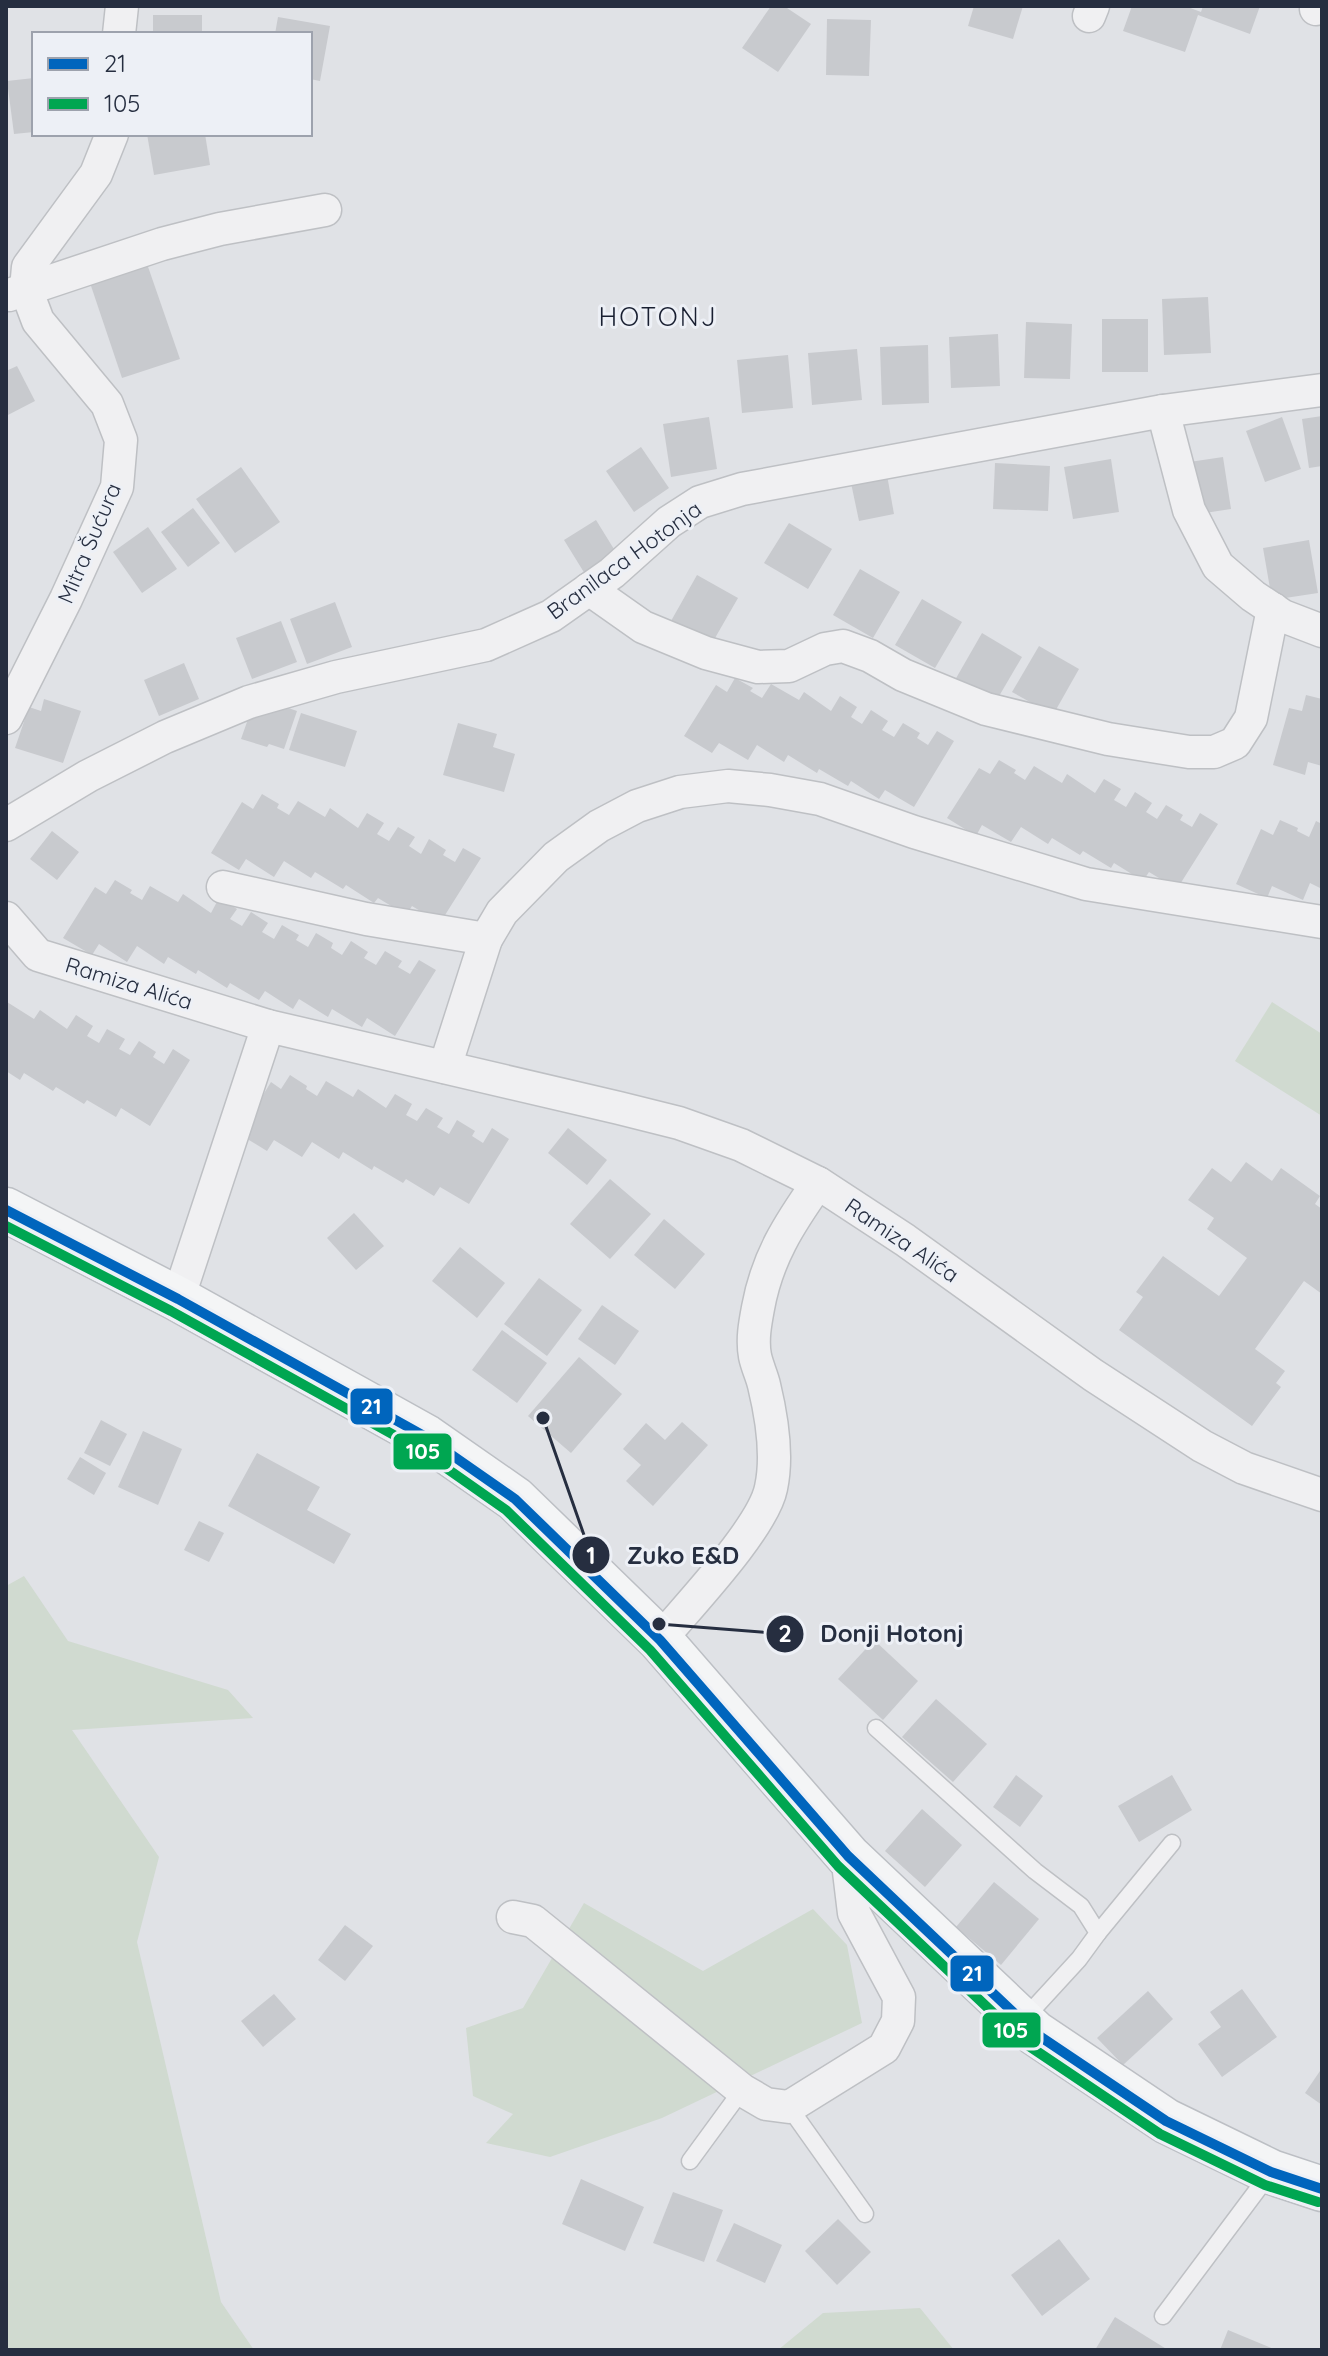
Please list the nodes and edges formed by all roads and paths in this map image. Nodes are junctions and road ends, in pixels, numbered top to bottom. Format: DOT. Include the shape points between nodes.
graph roads {
  1 [pos="122,6"];
  2 [pos="119,32"];
  3 [pos="111,136"];
  4 [pos="325,210"];
  5 [pos="16,293"];
  6 [pos="1322,390"];
  7 [pos="1163,411"];
  8 [pos="589,589"];
  9 [pos="1273,609"];
  10 [pos="1322,631"];
  11 [pos="6,718"];
  12 [pos="6,825"];
  13 [pos="223,887"];
  14 [pos="6,918"];
  15 [pos="1322,922"];
  16 [pos="486,939"];
  17 [pos="268,1026"];
  18 [pos="445,1067"];
  19 [pos="818,1183"];
  20 [pos="6,1210"];
  21 [pos="178,1299"];
  22 [pos="1322,1495"];
  23 [pos="660,1640"];
  24 [pos="876,1728"];
  25 [pos="1172,1843"];
  26 [pos="847,1855"];
  27 [pos="513,1917"];
  28 [pos="1098,1933"];
  29 [pos="1022,2021"];
  30 [pos="742,2090"];
  31 [pos="789,2107"];
  32 [pos="690,2161"];
  33 [pos="1271,2172"];
  34 [pos="1322,2189"];
  35 [pos="865,2214"];
  36 [pos="1163,2316"];
  1 -- 2 [label="street"];
  3 -- 5 [label="street" via="96,174 28,267"];
  4 -- 5 [label="street" via="162,244"];
  5 -- 11 [label="street, Mitra Šućura" via="107,404 121,440 117,487"];
  6 -- 7 [label="street, Branilaca Hotonja"];
  7 -- 8 [label="street, Branilaca Hotonja" via="742,489 700,502"];
  7 -- 9 [label="street" via="1189,510 1218,566"];
  8 -- 9 [label="street" via="643,627 706,653 758,667 789,666 843,646 986,709 1108,739 1189,752 1214,752 1235,743 1251,718"];
  8 -- 12 [label="street, Branilaca Hotonja" via="551,616 486,645 249,702 88,776"];
  9 -- 10 [label="street"];
  13 -- 16 [label="street"];
  14 -- 17 [label="street, Ramiza Alića" via="38,955"];
  15 -- 16 [label="street" via="1086,884 820,799 728,786 680,792 599,826 528,884"];
  16 -- 18 [label="street"];
  17 -- 18 [label="street, Ramiza Alića"];
  17 -- 21 [label="street"];
  18 -- 19 [label="street, Ramiza Alića" via="679,1123 741,1145"];
  19 -- 22 [label="street, Ramiza Alića" via="1202,1446 1244,1468"];
  19 -- 23 [label="street" via="780,1239 761,1285 753,1330 773,1435 771,1488 764,1510"];
  20 -- 21 [label="main road"];
  21 -- 23 [label="main road" via="426,1437 515,1499"];
  23 -- 26 [label="main road"];
  24 -- 28 [label="lane" via="1081,1906"];
  25 -- 28 [label="lane"];
  26 -- 29 [label="main road"];
  26 -- 31 [label="street" via="854,1913 899,1997 898,2021 884,2048"];
  27 -- 30 [label="street" via="533,1921"];
  28 -- 29 [label="lane"];
  29 -- 33 [label="main road" via="1166,2121"];
  30 -- 31 [label="street" via="766,2104"];
  30 -- 32 [label="lane"];
  31 -- 35 [label="lane"];
  33 -- 34 [label="main road"];
  33 -- 36 [label="lane"];
}
